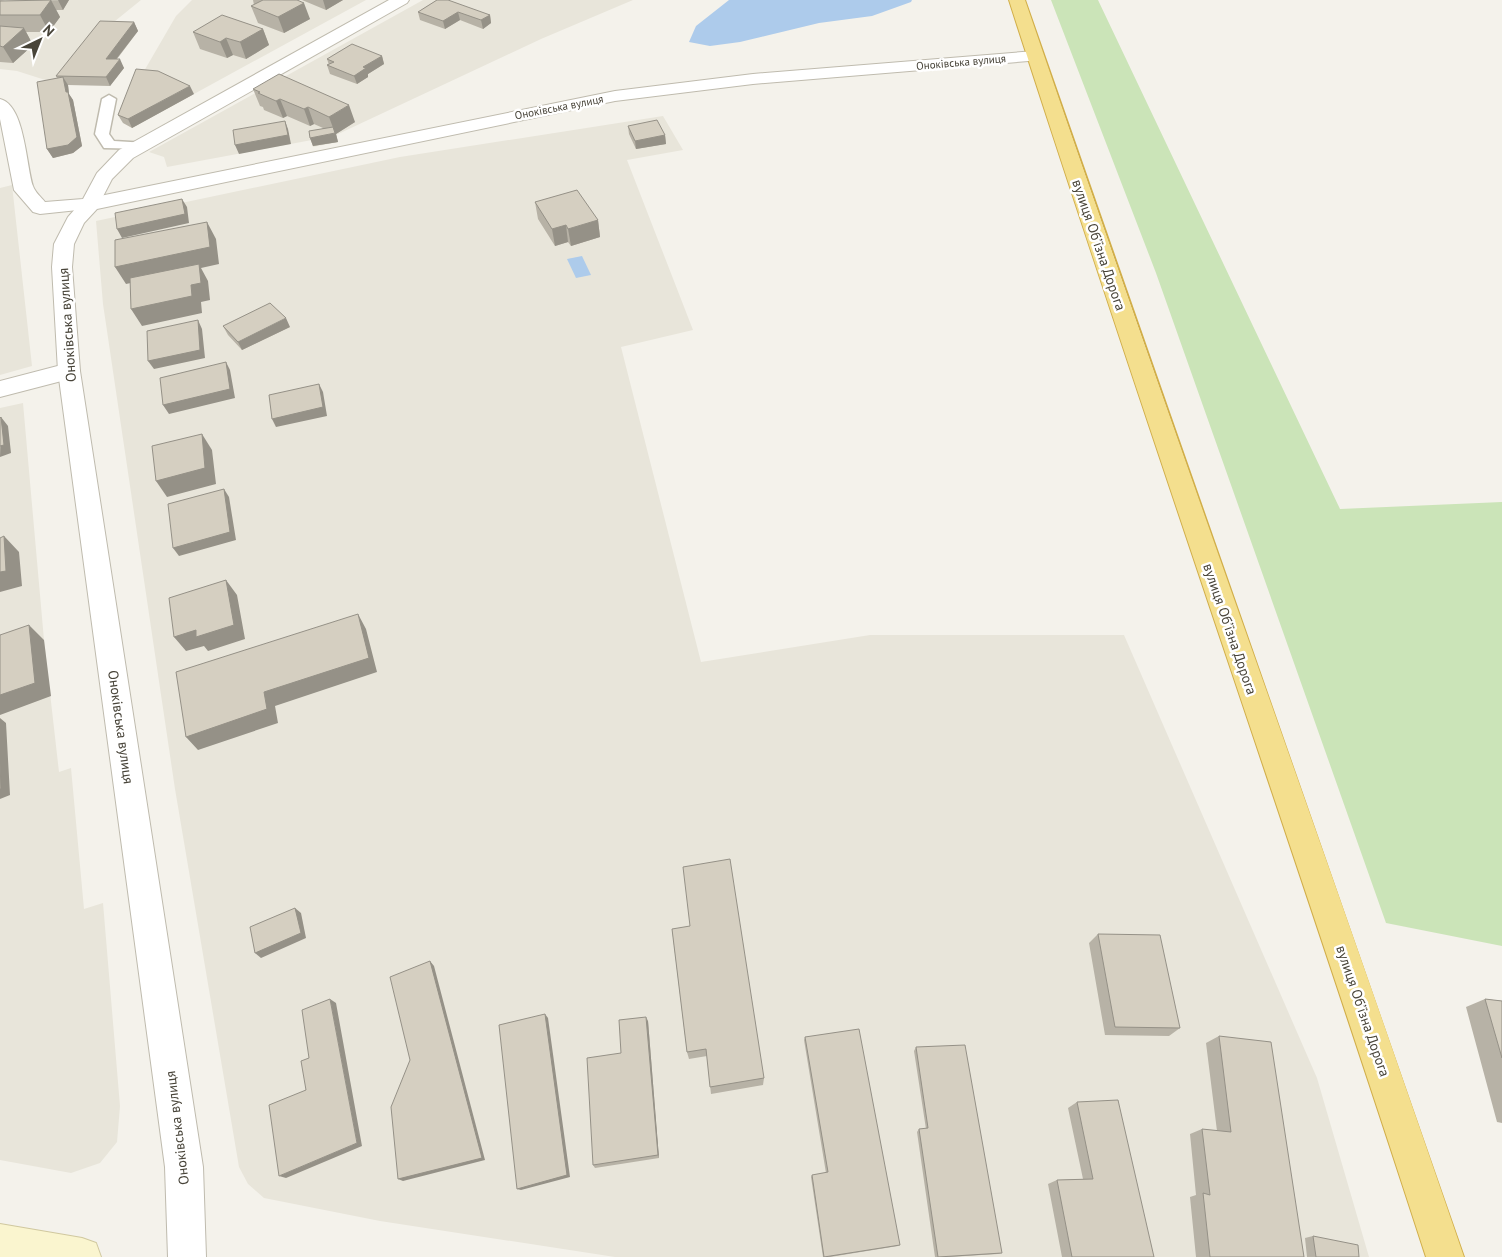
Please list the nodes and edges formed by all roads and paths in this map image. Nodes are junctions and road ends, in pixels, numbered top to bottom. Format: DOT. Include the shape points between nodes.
graph roads {
  1 [pos="401,0"];
  2 [pos="1017,0"];
  3 [pos="1035,56"];
  4 [pos="109,98"];
  5 [pos="0,104"];
  6 [pos="142,146"];
  7 [pos="90,204"];
  8 [pos="69,371"];
  9 [pos="0,389"];
  10 [pos="0,1243"];
  11 [pos="82,1257"];
  12 [pos="187,1257"];
  13 [pos="1445,1257"];
  1 -- 6 [label="street, Оноківська вулиця"];
  2 -- 3 [label="highway, вулиця Обʼїзна Дорога"];
  3 -- 7 [label="street, Оноківська вулиця" via="754,79 615,96"];
  3 -- 13 [label="highway, вулиця Обʼїзна Дорога"];
  4 -- 6 [label="lane" via="102,134 109,145"];
  5 -- 7 [label="street" via="8,114 24,190 40,208"];
  6 -- 7 [label="street, Оноківська вулиця" via="114,165"];
  7 -- 8 [label="street, Оноківська вулиця" via="75,221 64,244 62,259"];
  8 -- 9 [label="street"];
  8 -- 12 [label="street, Оноківська вулиця" via="184,1167"];
  10 -- 11 [label="main road"];
}
